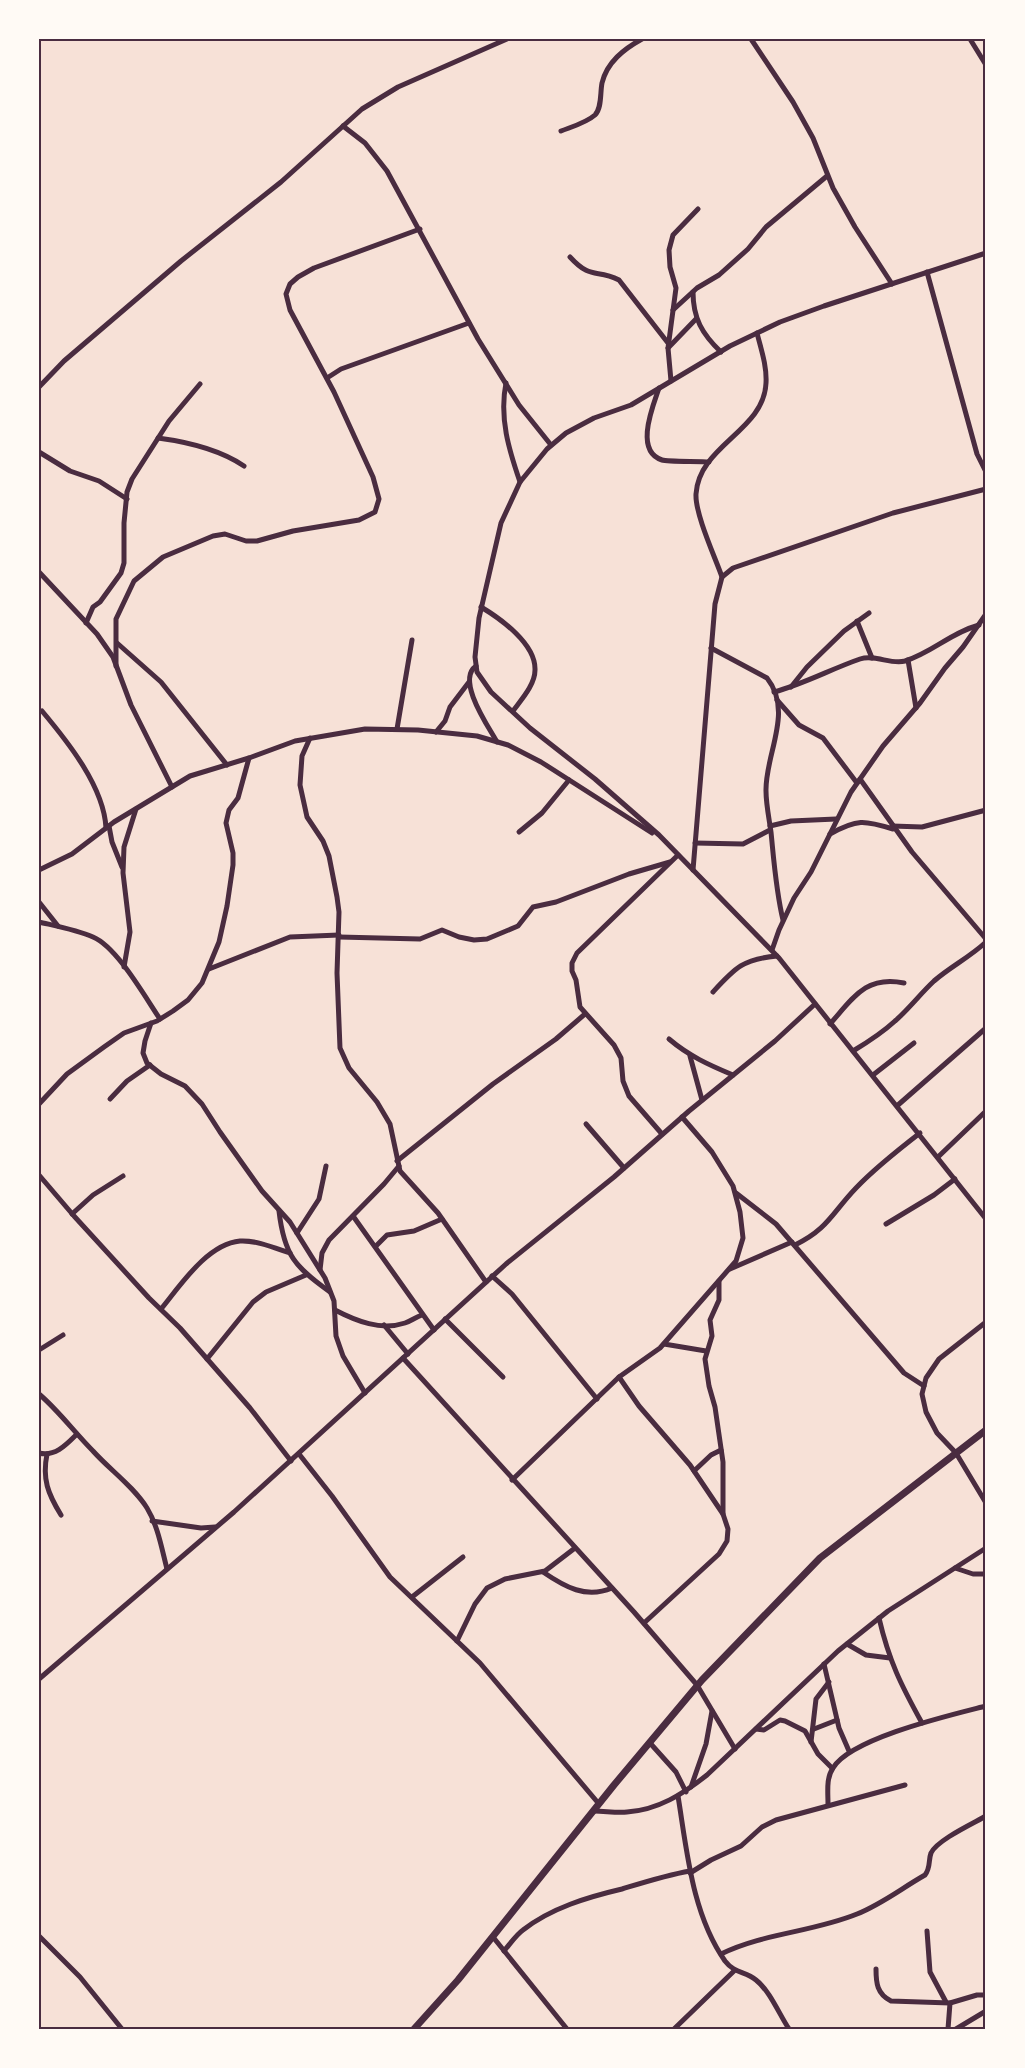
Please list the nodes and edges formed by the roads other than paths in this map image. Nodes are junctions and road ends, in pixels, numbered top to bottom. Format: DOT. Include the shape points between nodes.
graph roads {
  1 [pos="507,39"];
  2 [pos="642,39"];
  3 [pos="751,39"];
  4 [pos="970,39"];
  5 [pos="986,65"];
  6 [pos="343,126"];
  7 [pos="561,131"];
  8 [pos="827,176"];
  9 [pos="698,209"];
  10 [pos="420,229"];
  11 [pos="986,253"];
  12 [pos="570,256"];
  13 [pos="927,272"];
  14 [pos="892,284"];
  15 [pos="693,292"];
  16 [pos="673,310"];
  17 [pos="696,319"];
  18 [pos="469,323"];
  19 [pos="757,333"];
  20 [pos="668,346"];
  21 [pos="720,352"];
  22 [pos="327,378"];
  23 [pos="671,381"];
  24 [pos="506,383"];
  25 [pos="200,384"];
  26 [pos="39,387"];
  27 [pos="658,388"];
  28 [pos="158,438"];
  29 [pos="551,445"];
  30 [pos="39,452"];
  31 [pos="709,462"];
  32 [pos="244,466"];
  33 [pos="986,472"];
  34 [pos="520,482"];
  35 [pos="986,489"];
  36 [pos="127,499"];
  37 [pos="39,572"];
  38 [pos="722,578"];
  39 [pos="481,607"];
  40 [pos="869,613"];
  41 [pos="986,614"];
  42 [pos="857,621"];
  43 [pos="86,623"];
  44 [pos="978,628"];
  45 [pos="986,628"];
  46 [pos="412,640"];
  47 [pos="117,643"];
  48 [pos="711,648"];
  49 [pos="872,658"];
  50 [pos="908,660"];
  51 [pos="116,666"];
  52 [pos="476,666"];
  53 [pos="469,682"];
  54 [pos="791,687"];
  55 [pos="774,692"];
  56 [pos="776,699"];
  57 [pos="916,708"];
  58 [pos="42,711"];
  59 [pos="513,711"];
  60 [pos="397,729"];
  61 [pos="436,732"];
  62 [pos="310,738"];
  63 [pos="498,742"];
  64 [pos="249,758"];
  65 [pos="227,765"];
  66 [pos="569,780"];
  67 [pos="859,781"];
  68 [pos="172,787"];
  69 [pos="136,809"];
  70 [pos="986,810"];
  71 [pos="836,819"];
  72 [pos="108,827"];
  73 [pos="770,828"];
  74 [pos="893,828"];
  75 [pos="519,832"];
  76 [pos="830,834"];
  77 [pos="663,840"];
  78 [pos="695,843"];
  79 [pos="678,855"];
  80 [pos="670,862"];
  81 [pos="39,870"];
  82 [pos="693,870"];
  83 [pos="123,871"];
  84 [pos="39,902"];
  85 [pos="784,920"];
  86 [pos="39,922"];
  87 [pos="59,928"];
  88 [pos="339,936"];
  89 [pos="986,941"];
  90 [pos="772,950"];
  91 [pos="777,956"];
  92 [pos="124,967"];
  93 [pos="209,969"];
  94 [pos="904,983"];
  95 [pos="713,992"];
  96 [pos="815,1004"];
  97 [pos="585,1014"];
  98 [pos="160,1019"];
  99 [pos="151,1023"];
  100 [pos="830,1024"];
  101 [pos="986,1028"];
  102 [pos="669,1039"];
  103 [pos="914,1043"];
  104 [pos="853,1051"];
  105 [pos="690,1056"];
  106 [pos="150,1065"];
  107 [pos="733,1075"];
  108 [pos="873,1075"];
  109 [pos="110,1099"];
  110 [pos="702,1100"];
  111 [pos="39,1104"];
  112 [pos="898,1106"];
  113 [pos="986,1111"];
  114 [pos="682,1117"];
  115 [pos="586,1124"];
  116 [pos="920,1133"];
  117 [pos="662,1134"];
  118 [pos="938,1157"];
  119 [pos="398,1163"];
  120 [pos="326,1166"];
  121 [pos="624,1168"];
  122 [pos="39,1175"];
  123 [pos="123,1176"];
  124 [pos="955,1179"];
  125 [pos="734,1192"];
  126 [pos="279,1209"];
  127 [pos="72,1214"];
  128 [pos="353,1216"];
  129 [pos="442,1219"];
  130 [pos="986,1219"];
  131 [pos="886,1224"];
  132 [pos="297,1233"];
  133 [pos="794,1244"];
  134 [pos="376,1246"];
  135 [pos="290,1253"];
  136 [pos="729,1269"];
  137 [pos="320,1270"];
  138 [pos="306,1275"];
  139 [pos="492,1276"];
  140 [pos="719,1281"];
  141 [pos="486,1282"];
  142 [pos="330,1293"];
  143 [pos="161,1310"];
  144 [pos="335,1310"];
  145 [pos="422,1315"];
  146 [pos="445,1319"];
  147 [pos="986,1322"];
  148 [pos="384,1324"];
  149 [pos="434,1330"];
  150 [pos="63,1335"];
  151 [pos="664,1344"];
  152 [pos="39,1350"];
  153 [pos="706,1350"];
  154 [pos="405,1356"];
  155 [pos="207,1359"];
  156 [pos="503,1377"];
  157 [pos="619,1377"];
  158 [pos="924,1386"];
  159 [pos="365,1393"];
  160 [pos="39,1394"];
  161 [pos="597,1399"];
  162 [pos="986,1430"];
  163 [pos="77,1434"];
  164 [pos="721,1450"];
  165 [pos="39,1453"];
  166 [pos="956,1453"];
  167 [pos="47,1454"];
  168 [pos="299,1454"];
  169 [pos="291,1461"];
  170 [pos="694,1471"];
  171 [pos="512,1480"];
  172 [pos="986,1503"];
  173 [pos="723,1514"];
  174 [pos="61,1515"];
  175 [pos="152,1521"];
  176 [pos="217,1527"];
  177 [pos="575,1548"];
  178 [pos="986,1548"];
  179 [pos="462,1557"];
  180 [pos="955,1568"];
  181 [pos="167,1569"];
  182 [pos="543,1572"];
  183 [pos="986,1574"];
  184 [pos="612,1588"];
  185 [pos="412,1598"];
  186 [pos="879,1618"];
  187 [pos="644,1623"];
  188 [pos="457,1641"];
  189 [pos="847,1644"];
  190 [pos="890,1658"];
  191 [pos="824,1664"];
  192 [pos="39,1679"];
  193 [pos="829,1682"];
  194 [pos="697,1685"];
  195 [pos="986,1706"];
  196 [pos="712,1711"];
  197 [pos="837,1720"];
  198 [pos="921,1723"];
  199 [pos="756,1729"];
  200 [pos="814,1729"];
  201 [pos="650,1743"];
  202 [pos="811,1743"];
  203 [pos="735,1749"];
  204 [pos="849,1751"];
  205 [pos="832,1768"];
  206 [pos="905,1785"];
  207 [pos="688,1790"];
  208 [pos="678,1796"];
  209 [pos="599,1804"];
  210 [pos="828,1804"];
  211 [pos="594,1811"];
  212 [pos="986,1816"];
  213 [pos="690,1872"];
  214 [pos="927,1931"];
  215 [pos="39,1936"];
  216 [pos="493,1937"];
  217 [pos="504,1951"];
  218 [pos="720,1954"];
  219 [pos="876,1969"];
  220 [pos="734,1971"];
  221 [pos="986,1995"];
  222 [pos="948,2002"];
  223 [pos="986,2011"];
  224 [pos="122,2029"];
  225 [pos="414,2029"];
  226 [pos="567,2029"];
  227 [pos="674,2029"];
  228 [pos="789,2029"];
  229 [pos="948,2029"];
  230 [pos="956,2029"];
  1 -- 6 [label="street" via="398,87"];
  2 -- 7 [label="street" via="626,48 606,69 595,115"];
  3 -- 8 [label="street" via="813,138"];
  4 -- 5 [label="street"];
  6 -- 10 [label="street" via="365,143 387,171"];
  6 -- 26 [label="street" via="281,182 172,268"];
  8 -- 14 [label="street"];
  8 -- 15 [label="street" via="766,227 719,275"];
  9 -- 16 [label="street" via="673,235 669,250 676,288"];
  10 -- 18 [label="street"];
  10 -- 22 [label="street" via="314,268 290,284 286,294 290,310"];
  11 -- 13 [label="street"];
  12 -- 20 [label="street" via="586,272 619,280"];
  13 -- 14 [label="street"];
  13 -- 33 [label="street" via="977,454"];
  14 -- 19 [label="street"];
  15 -- 16 [label="street"];
  15 -- 17 [label="street"];
  16 -- 20 [label="street"];
  17 -- 20 [label="street"];
  17 -- 21 [label="street"];
  18 -- 22 [label="street" via="340,369"];
  18 -- 24 [label="street"];
  19 -- 21 [label="street"];
  19 -- 31 [label="street" via="765,363 763,400 751,420"];
  20 -- 23 [label="street"];
  21 -- 23 [label="street"];
  22 -- 47 [label="street" via="373,477 380,499 375,512 359,520 257,541 225,534 213,536 163,557 134,581 116,619"];
  23 -- 27 [label="street"];
  24 -- 29 [label="street"];
  24 -- 34 [label="street" via="503,412"];
  25 -- 28 [label="street"];
  27 -- 29 [label="street" via="632,405 575,428"];
  27 -- 31 [label="street" via="646,436 654,455 662,460"];
  28 -- 32 [label="street" via="209,449"];
  28 -- 36 [label="street" via="132,478"];
  29 -- 34 [label="street"];
  30 -- 36 [label="street"];
  31 -- 38 [label="street" via="696,494"];
  34 -- 39 [label="street" via="501,523"];
  35 -- 38 [label="street" via="893,513 768,555 733,568"];
  36 -- 43 [label="street" via="121,573 93,607"];
  37 -- 43 [label="street"];
  38 -- 48 [label="street"];
  39 -- 52 [label="street"];
  39 -- 59 [label="street" via="513,630 533,662 533,681"];
  40 -- 42 [label="street"];
  41 -- 44 [label="street"];
  42 -- 49 [label="street"];
  42 -- 54 [label="street"];
  43 -- 51 [label="street"];
  44 -- 45 [label="street"];
  44 -- 50 [label="street" via="953,634"];
  44 -- 57 [label="street"];
  46 -- 60 [label="street"];
  47 -- 51 [label="street"];
  47 -- 65 [label="street" via="161,682"];
  48 -- 55 [label="street" via="767,678"];
  48 -- 78 [label="street"];
  49 -- 50 [label="street"];
  49 -- 54 [label="street" via="862,658"];
  50 -- 57 [label="street"];
  51 -- 68 [label="street"];
  52 -- 53 [label="street" via="468,676"];
  52 -- 59 [label="street" via="483,682"];
  53 -- 61 [label="street"];
  53 -- 63 [label="street" via="477,706"];
  54 -- 55 [label="street"];
  55 -- 56 [label="street"];
  56 -- 67 [label="street" via="799,725 823,738"];
  56 -- 73 [label="street" via="778,721 765,789"];
  57 -- 67 [label="street"];
  58 -- 72 [label="street" via="91,781"];
  59 -- 77 [label="street"];
  60 -- 61 [label="street"];
  60 -- 62 [label="street" via="365,729"];
  61 -- 63 [label="street"];
  62 -- 64 [label="street"];
  62 -- 88 [label="street" via="302,756 300,785 307,817 329,856"];
  63 -- 66 [label="street"];
  64 -- 65 [label="street"];
  64 -- 93 [label="street" via="226,823 233,865 221,933"];
  65 -- 68 [label="street" via="190,776"];
  66 -- 75 [label="street" via="542,813"];
  66 -- 77 [label="street"];
  67 -- 71 [label="street"];
  67 -- 74 [label="street"];
  68 -- 69 [label="street"];
  69 -- 72 [label="street"];
  69 -- 83 [label="street" via="124,847"];
  70 -- 74 [label="street" via="922,827"];
  71 -- 73 [label="street" via="791,821"];
  71 -- 76 [label="street"];
  72 -- 81 [label="street" via="72,854"];
  72 -- 83 [label="street"];
  73 -- 78 [label="street" via="743,843"];
  73 -- 85 [label="street"];
  74 -- 76 [label="street" via="862,821"];
  74 -- 89 [label="street"];
  76 -- 85 [label="street"];
  77 -- 79 [label="street"];
  78 -- 82 [label="street"];
  79 -- 80 [label="street"];
  79 -- 82 [label="street"];
  80 -- 88 [label="street" via="533,907 518,926 487,939 474,940 442,930 420,939"];
  80 -- 97 [label="street" via="574,956 572,971 577,998"];
  82 -- 90 [label="street"];
  83 -- 92 [label="street" via="130,932"];
  84 -- 87 [label="street"];
  85 -- 90 [label="street"];
  86 -- 87 [label="street"];
  87 -- 92 [label="street" via="94,937"];
  88 -- 93 [label="street" via="290,937"];
  88 -- 119 [label="street" via="340,1048 349,1068 390,1124"];
  89 -- 104 [label="street" via="932,983 895,1021"];
  90 -- 91 [label="street"];
  91 -- 95 [label="street" via="744,963"];
  91 -- 96 [label="street"];
  92 -- 98 [label="street"];
  93 -- 98 [label="street" via="188,1000"];
  94 -- 100 [label="street" via="882,980 871,985 852,998"];
  96 -- 100 [label="street"];
  96 -- 107 [label="street"];
  97 -- 117 [label="street" via="614,1045 621,1058 622,1081 629,1096"];
  97 -- 119 [label="street"];
  98 -- 99 [label="street"];
  99 -- 106 [label="street" via="143,1053"];
  99 -- 111 [label="street" via="124,1033 104,1047 67,1074"];
  100 -- 104 [label="street"];
  101 -- 112 [label="street"];
  102 -- 105 [label="street"];
  103 -- 108 [label="street"];
  104 -- 108 [label="street"];
  105 -- 107 [label="street"];
  105 -- 110 [label="street"];
  106 -- 109 [label="street"];
  106 -- 126 [label="street" via="185,1086 202,1104 262,1191"];
  107 -- 110 [label="street"];
  108 -- 112 [label="street"];
  110 -- 114 [label="street"];
  112 -- 116 [label="street"];
  113 -- 118 [label="street"];
  114 -- 117 [label="street"];
  114 -- 125 [label="street" via="712,1152"];
  115 -- 121 [label="street"];
  116 -- 118 [label="street"];
  116 -- 133 [label="street" via="858,1186 814,1236"];
  117 -- 121 [label="street"];
  118 -- 124 [label="street"];
  119 -- 128 [label="street"];
  119 -- 129 [label="street" via="400,1171"];
  120 -- 132 [label="street" via="319,1200"];
  121 -- 139 [label="street"];
  122 -- 127 [label="street"];
  123 -- 127 [label="street"];
  124 -- 130 [label="street"];
  124 -- 131 [label="street"];
  125 -- 133 [label="street" via="776,1224"];
  125 -- 136 [label="street" via="743,1238 736,1261"];
  126 -- 132 [label="street"];
  126 -- 135 [label="street" via="282,1238"];
  127 -- 143 [label="street"];
  128 -- 134 [label="street"];
  128 -- 137 [label="street" via="328,1240"];
  129 -- 134 [label="street" via="414,1231 387,1235"];
  129 -- 141 [label="street"];
  132 -- 137 [label="street"];
  133 -- 136 [label="street"];
  133 -- 158 [label="street" via="904,1373"];
  134 -- 145 [label="street"];
  135 -- 138 [label="street"];
  135 -- 143 [label="street" via="241,1241 221,1246 187,1276"];
  136 -- 140 [label="street"];
  137 -- 142 [label="street"];
  138 -- 142 [label="street"];
  138 -- 155 [label="street" via="266,1292 253,1302"];
  139 -- 141 [label="street"];
  139 -- 161 [label="street" via="512,1294"];
  140 -- 151 [label="street"];
  140 -- 153 [label="street" via="719,1300 710,1320 712,1336"];
  141 -- 146 [label="street"];
  142 -- 144 [label="street"];
  143 -- 155 [label="street"];
  144 -- 148 [label="street" via="364,1323"];
  144 -- 159 [label="street" via="336,1336 343,1356"];
  145 -- 148 [label="street" via="403,1324"];
  145 -- 149 [label="street"];
  146 -- 149 [label="street"];
  146 -- 156 [label="street"];
  147 -- 158 [label="street" via="939,1359"];
  148 -- 154 [label="street"];
  149 -- 154 [label="street"];
  150 -- 152 [label="street"];
  151 -- 153 [label="street"];
  151 -- 157 [label="street"];
  153 -- 164 [label="street"];
  154 -- 159 [label="street"];
  154 -- 171 [label="street"];
  155 -- 169 [label="street"];
  157 -- 161 [label="street"];
  157 -- 170 [label="street"];
  158 -- 166 [label="street" via="926,1412"];
  159 -- 168 [label="street"];
  160 -- 163 [label="street"];
  161 -- 171 [label="street"];
  162 -- 166 [label="street"];
  163 -- 167 [label="street" via="64,1447"];
  163 -- 175 [label="street" via="147,1508"];
  164 -- 170 [label="street"];
  164 -- 173 [label="street"];
  165 -- 167 [label="street"];
  166 -- 172 [label="street"];
  166 -- 194 [label="street" via="820,1558"];
  167 -- 174 [label="street" via="44,1474"];
  168 -- 169 [label="street"];
  168 -- 185 [label="street" via="390,1577"];
  169 -- 176 [label="street"];
  170 -- 173 [label="street"];
  171 -- 177 [label="street"];
  173 -- 187 [label="street" via="727,1541 719,1554"];
  175 -- 176 [label="street"];
  175 -- 181 [label="street"];
  176 -- 181 [label="street"];
  177 -- 182 [label="street"];
  177 -- 184 [label="street"];
  178 -- 180 [label="street"];
  179 -- 185 [label="street"];
  180 -- 183 [label="street"];
  180 -- 186 [label="street"];
  181 -- 192 [label="street"];
  182 -- 184 [label="street" via="585,1593"];
  182 -- 188 [label="street" via="505,1579 487,1588"];
  184 -- 187 [label="street"];
  185 -- 188 [label="street"];
  186 -- 189 [label="street"];
  186 -- 190 [label="street"];
  187 -- 194 [label="street"];
  188 -- 209 [label="street"];
  189 -- 190 [label="street" via="866,1655"];
  189 -- 191 [label="street"];
  190 -- 198 [label="street"];
  191 -- 193 [label="street"];
  191 -- 199 [label="street"];
  193 -- 197 [label="street"];
  193 -- 200 [label="street" via="816,1699"];
  194 -- 196 [label="street"];
  194 -- 201 [label="street"];
  195 -- 198 [label="street"];
  196 -- 203 [label="street"];
  196 -- 207 [label="street" via="706,1744"];
  197 -- 200 [label="street"];
  197 -- 204 [label="street"];
  198 -- 204 [label="street"];
  199 -- 202 [label="street" via="764,1730 775,1722 785,1721 804,1731"];
  199 -- 203 [label="street"];
  200 -- 202 [label="street"];
  201 -- 207 [label="street"];
  201 -- 209 [label="street"];
  202 -- 205 [label="street"];
  203 -- 207 [label="street"];
  204 -- 205 [label="street"];
  205 -- 210 [label="street"];
  206 -- 210 [label="street"];
  207 -- 208 [label="street"];
  208 -- 211 [label="street" via="658,1806 627,1812"];
  208 -- 213 [label="street"];
  209 -- 211 [label="street"];
  210 -- 213 [label="street" via="776,1820 741,1846"];
  211 -- 216 [label="street"];
  212 -- 218 [label="street" via="940,1844 931,1852 930,1869 925,1875 883,1902 857,1915 754,1941"];
  213 -- 217 [label="street" via="594,1895 535,1921"];
  213 -- 218 [label="street" via="700,1910"];
  214 -- 222 [label="street" via="930,1972"];
  215 -- 224 [label="street" via="80,1977"];
  216 -- 217 [label="street"];
  216 -- 225 [label="street"];
  217 -- 226 [label="street"];
  218 -- 220 [label="street"];
  219 -- 222 [label="street" via="883,1997 891,2001"];
  220 -- 227 [label="street"];
  220 -- 228 [label="street" via="761,1984"];
  221 -- 222 [label="street"];
  222 -- 229 [label="street"];
  223 -- 230 [label="street"];
}
